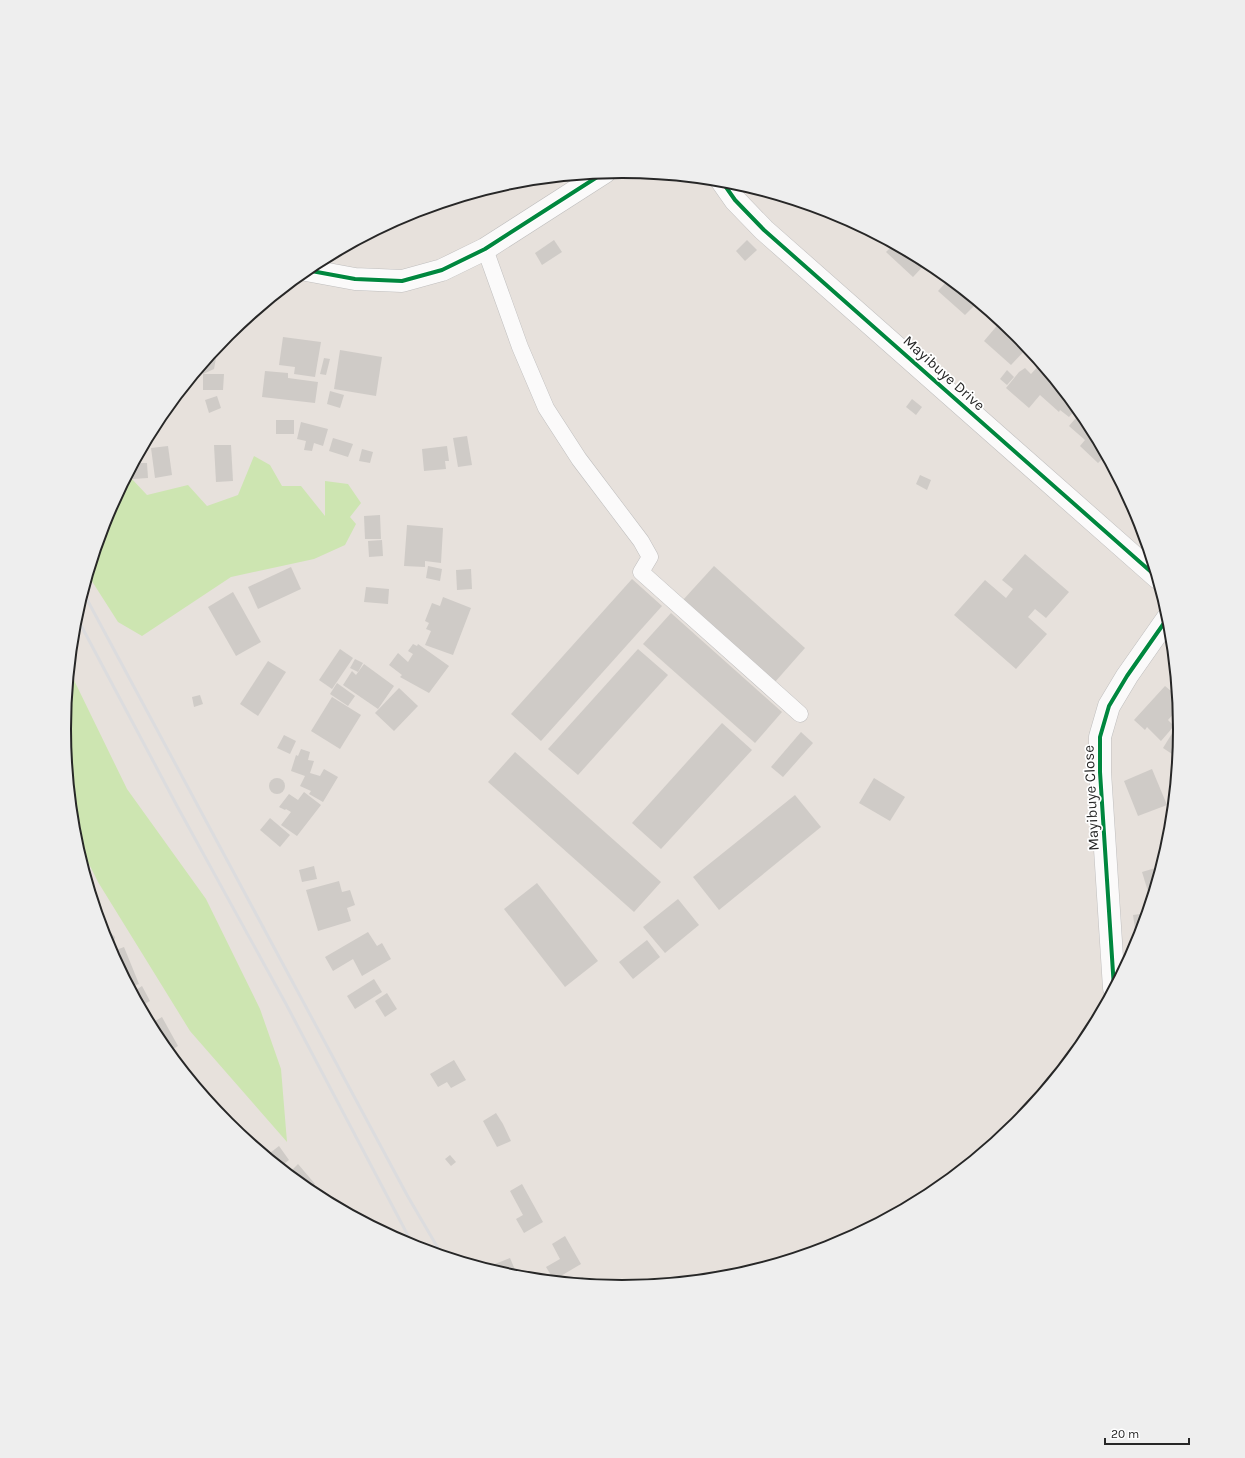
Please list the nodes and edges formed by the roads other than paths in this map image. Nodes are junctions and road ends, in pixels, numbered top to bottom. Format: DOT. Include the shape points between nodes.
graph roads {
  1 [pos="594,179"];
  2 [pos="726,187"];
  3 [pos="485,249"];
  4 [pos="317,269"];
  5 [pos="1151,572"];
  6 [pos="1163,624"];
  7 [pos="800,714"];
  8 [pos="1114,979"];
  1 -- 3 [label="street"];
  2 -- 5 [label="street, Mayibuye Drive" via="764,230"];
  3 -- 4 [label="street" via="442,270 402,281 355,279"];
  3 -- 7 [label="lane" via="520,347 546,408 579,459 650,556 641,572"];
  6 -- 8 [label="street, Mayibuye Close" via="1109,706 1100,737 1100,772"];
}
